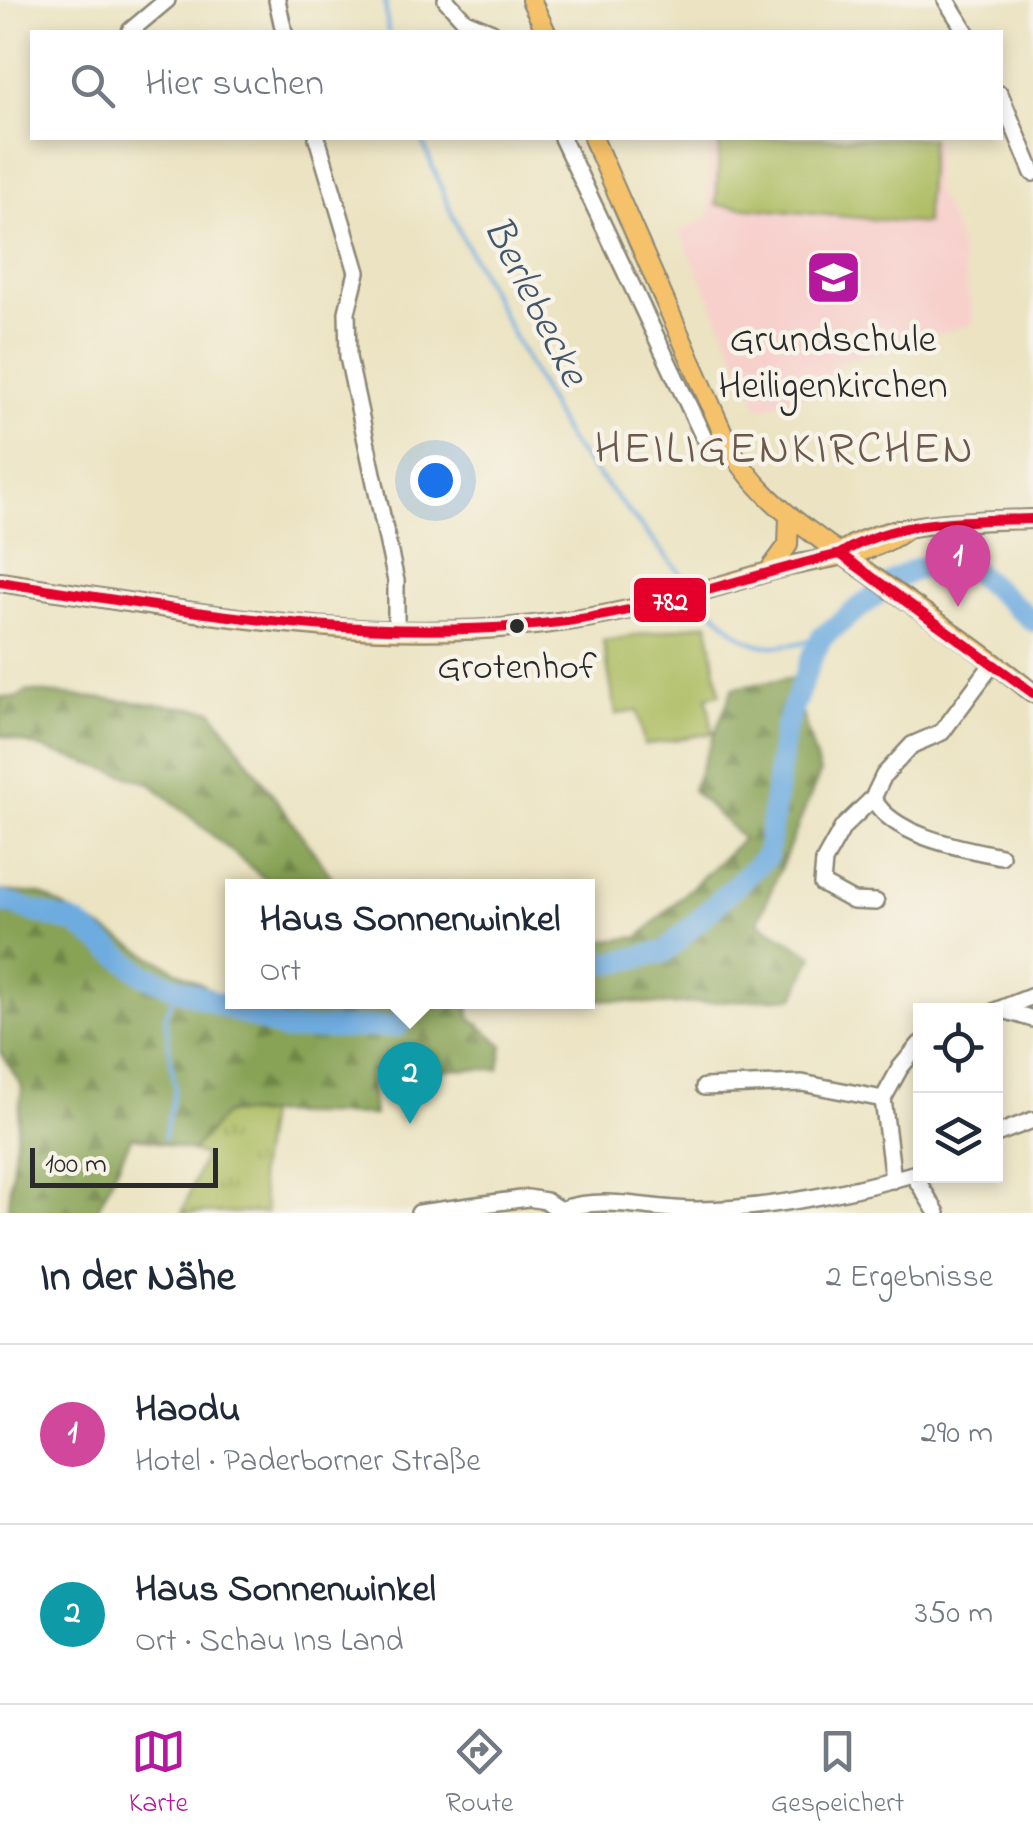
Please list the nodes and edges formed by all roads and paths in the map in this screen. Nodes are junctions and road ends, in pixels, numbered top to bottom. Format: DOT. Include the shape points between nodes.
graph roads {
  1 [pos="167,0"];
  2 [pos="277,0"];
  3 [pos="446,0"];
  4 [pos="532,0"];
  5 [pos="946,0"];
  6 [pos="131,30"];
  7 [pos="284,30"];
  8 [pos="487,30"];
  9 [pos="545,30"];
  10 [pos="965,30"];
  11 [pos="1003,101"];
  12 [pos="318,140"];
  13 [pos="563,140"];
  14 [pos="595,140"];
  15 [pos="1033,173"];
  16 [pos="703,436"];
  17 [pos="789,517"];
  18 [pos="1033,519"];
  19 [pos="840,554"];
  20 [pos="766,572"];
  21 [pos="0,582"];
  22 [pos="396,632"];
  23 [pos="994,662"];
  24 [pos="1033,693"];
  25 [pos="873,798"];
  26 [pos="1001,856"];
  27 [pos="876,902"];
  28 [pos="1033,996"];
  29 [pos="1003,1008"];
  30 [pos="1003,1011"];
  31 [pos="1033,1019"];
  32 [pos="913,1054"];
  33 [pos="704,1087"];
  34 [pos="883,1099"];
  35 [pos="1033,1120"];
  36 [pos="1003,1131"];
  37 [pos="913,1175"];
  38 [pos="893,1180"];
  39 [pos="922,1183"];
  40 [pos="559,1212"];
  41 [pos="418,1213"];
  42 [pos="938,1213"];
  1 -- 6 [label="street"];
  2 -- 7 [label="street"];
  3 -- 8 [label="street" via="465,21"];
  4 -- 9 [label="main road"];
  5 -- 10 [label="street"];
  11 -- 15 [label="street"];
  12 -- 22 [label="street" via="357,272 346,312 348,357 396,580"];
  13 -- 16 [label="street"];
  14 -- 17 [label="main road" via="730,447"];
  17 -- 19 [label="main road"];
  17 -- 20 [label="main road" via="788,545"];
  18 -- 19 [label="main road" via="866,536"];
  19 -- 20 [label="main road"];
  19 -- 23 [label="main road"];
  20 -- 22 [label="main road" via="564,622"];
  21 -- 22 [label="main road" via="236,621"];
  23 -- 24 [label="main road"];
  23 -- 25 [label="street" via="942,732 912,745"];
  25 -- 26 [label="street" via="883,817"];
  25 -- 27 [label="street" via="832,843 821,878 829,891"];
  28 -- 29 [label="street"];
  30 -- 31 [label="street"];
  32 -- 34 [label="street"];
  33 -- 34 [label="street" via="802,1083"];
  34 -- 38 [label="street"];
  35 -- 36 [label="street"];
  37 -- 38 [label="street"];
  38 -- 40 [label="street" via="698,1210 584,1202"];
  39 -- 42 [label="street"];
  40 -- 41 [label="street" via="528,1198"];
}
